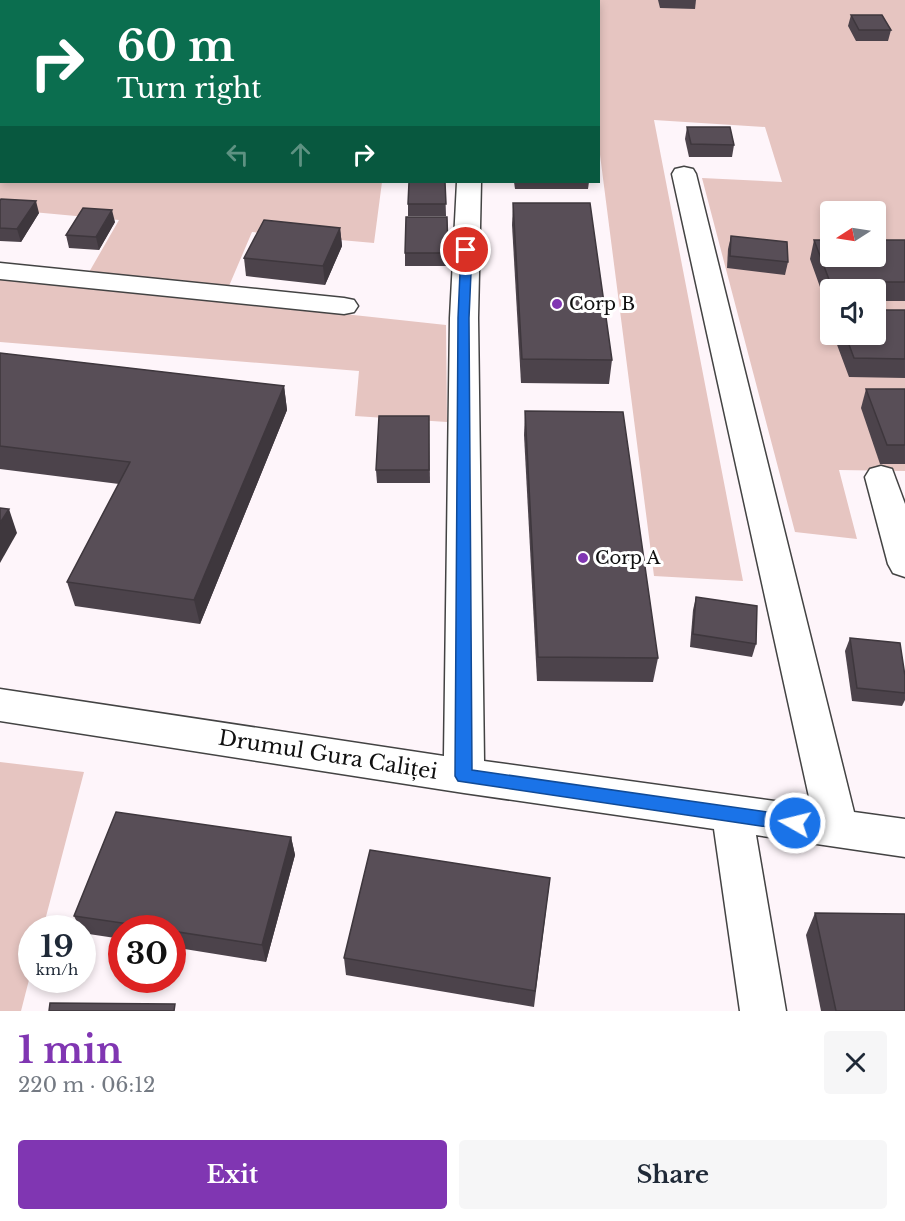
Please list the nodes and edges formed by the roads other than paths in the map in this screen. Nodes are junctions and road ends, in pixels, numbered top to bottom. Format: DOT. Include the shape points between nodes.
graph roads {
  1 [pos="684,174"];
  2 [pos="469,183"];
  3 [pos="0,271"];
  4 [pos="344,306"];
  5 [pos="880,477"];
  6 [pos="904,556"];
  7 [pos="0,705"];
  8 [pos="464,776"];
  9 [pos="732,814"];
  10 [pos="837,830"];
  11 [pos="905,838"];
  12 [pos="763,1011"];
  1 -- 10 [label="street"];
  2 -- 8 [label="street" via="464,318"];
  3 -- 4 [label="street"];
  5 -- 6 [label="street"];
  7 -- 8 [label="street, Drumul Gura Caliței"];
  8 -- 9 [label="street, Drumul Gura Caliței"];
  9 -- 10 [label="street, Drumul Gura Caliței"];
  9 -- 12 [label="street"];
  10 -- 11 [label="street, Drumul Gura Caliței"];
}
